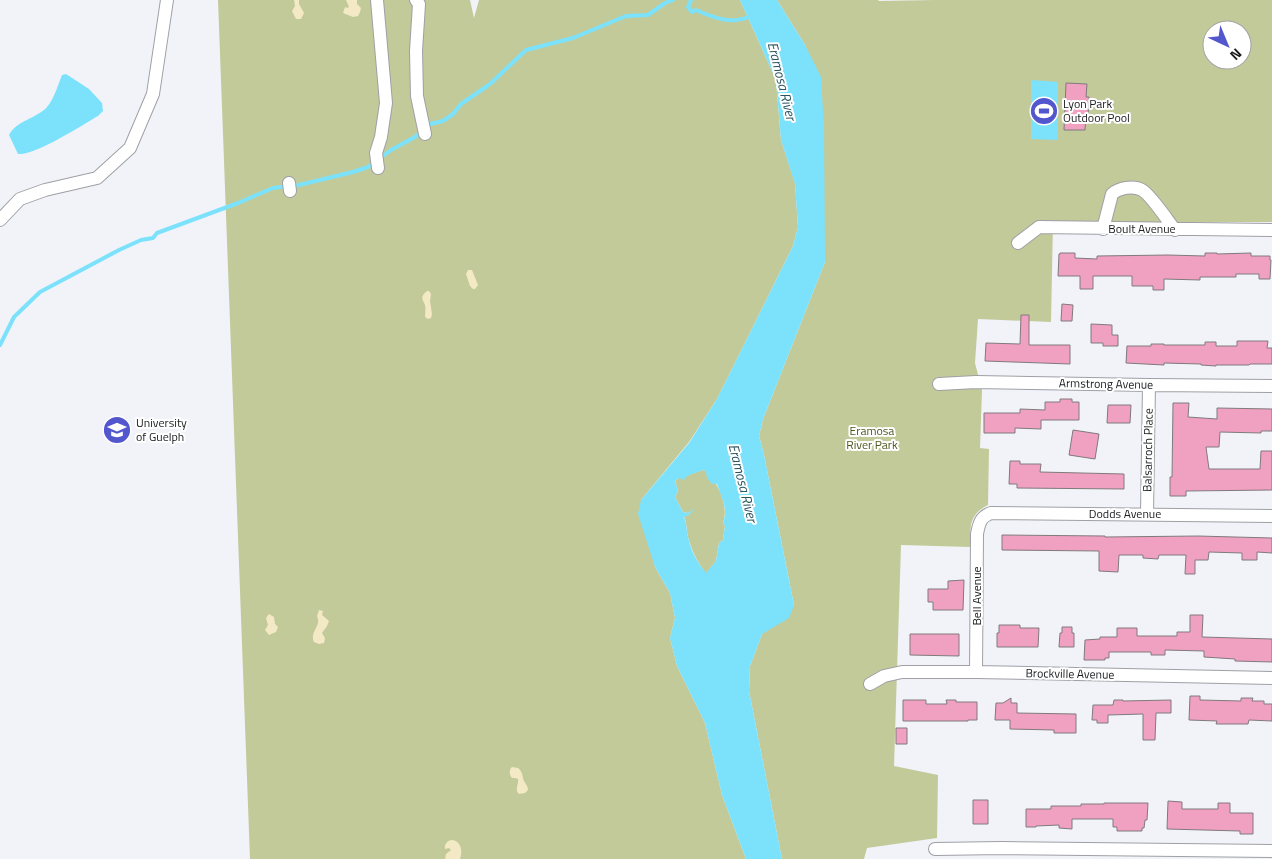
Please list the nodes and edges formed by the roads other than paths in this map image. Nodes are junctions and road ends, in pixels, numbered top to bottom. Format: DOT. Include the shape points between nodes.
graph roads {
  1 [pos="167,0"];
  2 [pos="378,0"];
  3 [pos="416,0"];
  4 [pos="424,130"];
  5 [pos="377,163"];
  6 [pos="0,220"];
  7 [pos="1103,229"];
  8 [pos="1175,230"];
  9 [pos="1272,230"];
  10 [pos="1018,243"];
  11 [pos="939,384"];
  12 [pos="1149,385"];
  13 [pos="1272,386"];
  14 [pos="1147,514"];
  15 [pos="1272,516"];
  16 [pos="980,520"];
  17 [pos="976,672"];
  18 [pos="1272,678"];
  19 [pos="870,684"];
  20 [pos="935,849"];
  21 [pos="1272,851"];
  22 [pos="1002,854"];
  1 -- 6 [label="street" via="153,94 130,148 97,178 20,199"];
  2 -- 5 [label="street" via="386,103"];
  3 -- 4 [label="street" via="419,4 417,96"];
  7 -- 8 [label="street, Boult Avenue"];
  7 -- 8 [label="street" via="1112,194 1121,188 1132,188 1141,189 1150,197"];
  7 -- 10 [label="street, Boult Avenue" via="1039,227"];
  8 -- 9 [label="street, Boult Avenue"];
  11 -- 12 [label="street, Armstrong Avenue"];
  12 -- 13 [label="street, Armstrong Avenue"];
  12 -- 14 [label="street, Balsarroch Place"];
  14 -- 15 [label="street, Dodds Avenue"];
  14 -- 16 [label="street, Dodds Avenue" via="991,513"];
  16 -- 17 [label="street, Bell Avenue" via="977,534"];
  17 -- 18 [label="street, Brockville Avenue"];
  17 -- 19 [label="street, Brockville Avenue" via="902,672 884,676"];
  20 -- 22 [label="street"];
  21 -- 22 [label="street"];
}
